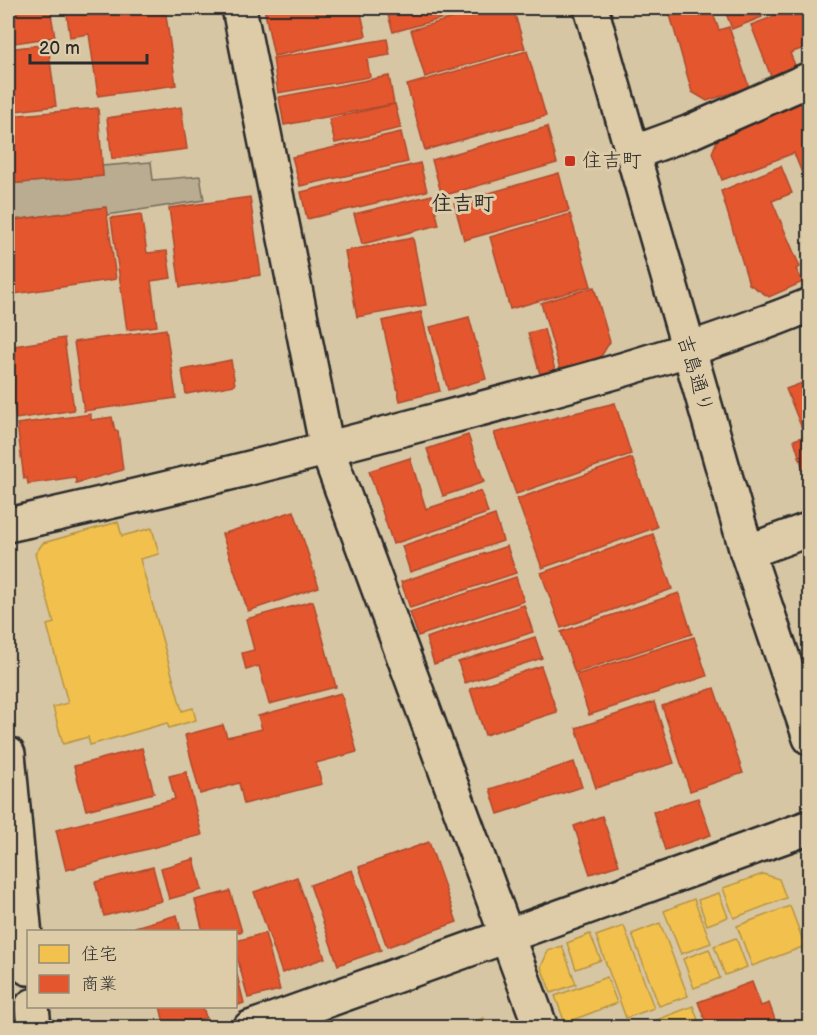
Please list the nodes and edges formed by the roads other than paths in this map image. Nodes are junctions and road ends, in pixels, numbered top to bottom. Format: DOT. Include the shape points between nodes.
graph roads {
  1 [pos="239,8"];
  2 [pos="591,8"];
  3 [pos="810,79"];
  4 [pos="633,153"];
  5 [pos="810,305"];
  6 [pos="690,351"];
  7 [pos="327,449"];
  8 [pos="8,525"];
  9 [pos="810,529"];
  10 [pos="747,552"];
  11 [pos="810,738"];
  12 [pos="8,754"];
  13 [pos="810,827"];
  14 [pos="506,936"];
  15 [pos="27,957"];
  16 [pos="32,1008"];
  17 [pos="34,1028"];
  18 [pos="250,1028"];
  19 [pos="541,1028"];
  1 -- 7 [label="street"];
  2 -- 4 [label="street, 吉島通り"];
  3 -- 4 [label="street"];
  4 -- 6 [label="street, 吉島通り"];
  5 -- 6 [label="street"];
  6 -- 7 [label="street"];
  6 -- 10 [label="street, 吉島通り"];
  7 -- 8 [label="street"];
  7 -- 14 [label="street"];
  9 -- 10 [label="street"];
  10 -- 11 [label="street, 吉島通り"];
  12 -- 15 [label="street"];
  13 -- 14 [label="street"];
  14 -- 18 [label="street"];
  14 -- 19 [label="street"];
  16 -- 17 [label="street"];
}
